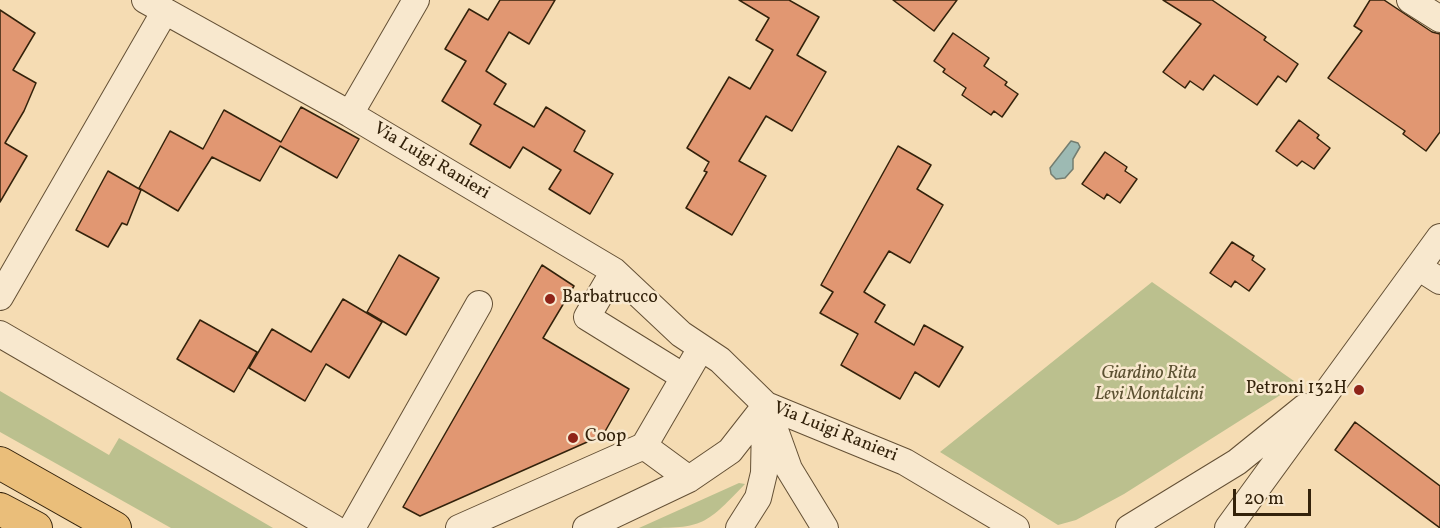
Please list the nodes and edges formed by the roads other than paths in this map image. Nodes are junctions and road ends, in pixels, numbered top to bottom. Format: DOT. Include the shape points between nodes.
graph roads {
  1 [pos="416,0"];
  2 [pos="1410,0"];
  3 [pos="155,6"];
  4 [pos="1440,19"];
  5 [pos="350,114"];
  6 [pos="1440,237"];
  7 [pos="1418,267"];
  8 [pos="614,271"];
  9 [pos="1440,281"];
  10 [pos="0,297"];
  11 [pos="479,304"];
  12 [pos="0,334"];
  13 [pos="701,348"];
  14 [pos="684,377"];
  15 [pos="1333,384"];
  16 [pos="766,405"];
  17 [pos="644,446"];
  18 [pos="0,463"];
  19 [pos="689,479"];
  20 [pos="0,509"];
  21 [pos="36,528"];
  22 [pos="115,528"];
  23 [pos="334,528"];
  24 [pos="352,528"];
  25 [pos="459,528"];
  26 [pos="586,528"];
  27 [pos="739,528"];
  28 [pos="825,528"];
  29 [pos="1016,528"];
  30 [pos="1131,528"];
  31 [pos="1228,528"];
  1 -- 5 [label="street"];
  2 -- 4 [label="street"];
  3 -- 5 [label="street, Via Luigi Ranieri"];
  3 -- 10 [label="street"];
  5 -- 8 [label="street, Via Luigi Ranieri"];
  6 -- 7 [label="street"];
  7 -- 9 [label="street"];
  7 -- 15 [label="street"];
  8 -- 13 [label="street, Via Luigi Ranieri"];
  8 -- 14 [label="street" via="587,318"];
  11 -- 24 [label="street"];
  12 -- 23 [label="street"];
  13 -- 14 [label="street"];
  13 -- 16 [label="street, Via Luigi Ranieri" via="720,360"];
  14 -- 17 [label="street"];
  15 -- 30 [label="street" via="1237,462"];
  15 -- 31 [label="street"];
  16 -- 19 [label="street, Via Luigi Ranieri" via="730,451"];
  16 -- 27 [label="street" via="764,472 758,498"];
  16 -- 28 [label="street" via="789,469"];
  16 -- 29 [label="street, Via Luigi Ranieri" via="905,462"];
  17 -- 19 [label="street"];
  17 -- 25 [label="street"];
  18 -- 22 [label="main road"];
  19 -- 26 [label="street, Via Luigi Ranieri"];
  20 -- 21 [label="main road"];
}
